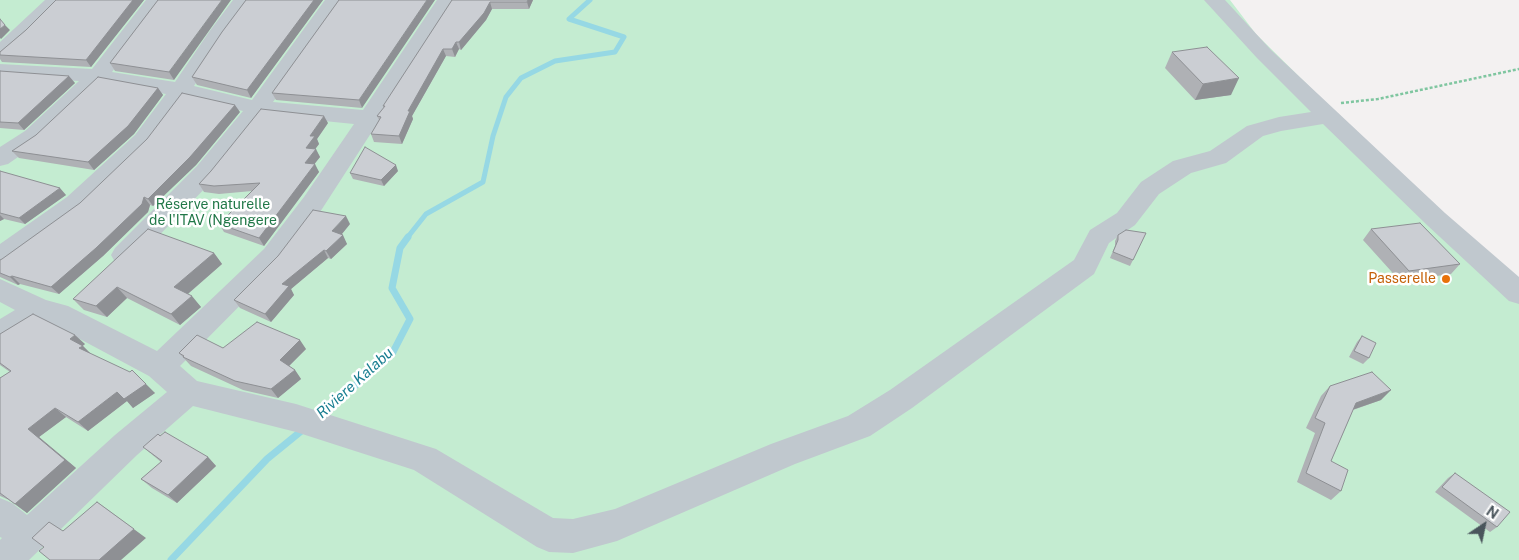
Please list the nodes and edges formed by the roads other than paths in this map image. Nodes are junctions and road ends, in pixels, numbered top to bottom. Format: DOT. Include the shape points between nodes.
graph roads {
  1 [pos="56,0"];
  2 [pos="156,0"];
  3 [pos="243,0"];
  4 [pos="335,0"];
  5 [pos="447,0"];
  6 [pos="1214,0"];
  7 [pos="0,53"];
  8 [pos="0,70"];
  9 [pos="98,76"];
  10 [pos="181,90"];
  11 [pos="258,108"];
  12 [pos="1323,111"];
  13 [pos="370,118"];
  14 [pos="0,158"];
  15 [pos="0,258"];
  16 [pos="107,271"];
  17 [pos="0,290"];
  18 [pos="1519,292"];
  19 [pos="79,296"];
  20 [pos="49,312"];
  21 [pos="0,334"];
  22 [pos="160,366"];
  23 [pos="188,392"];
  24 [pos="0,514"];
  25 [pos="16,550"];
  1 -- 7 [label="street"];
  2 -- 9 [label="street"];
  3 -- 10 [label="street"];
  4 -- 11 [label="street"];
  5 -- 13 [label="street"];
  6 -- 12 [label="street"];
  8 -- 9 [label="street"];
  9 -- 10 [label="street"];
  9 -- 14 [label="street" via="33,136"];
  10 -- 11 [label="street"];
  10 -- 15 [label="street" via="143,140 76,203"];
  11 -- 13 [label="street"];
  11 -- 16 [label="street" via="206,172"];
  12 -- 18 [label="street" via="1436,219"];
  12 -- 23 [label="street" via="1254,131 1218,157 1182,168 1150,188 1126,219 1100,237 1084,267 901,400 859,426 783,454 617,525 573,536 549,535 424,459 314,424"];
  13 -- 22 [label="street" via="273,256"];
  17 -- 20 [label="street"];
  19 -- 20 [label="street"];
  20 -- 21 [label="street"];
  20 -- 22 [label="street"];
  22 -- 23 [label="street"];
  23 -- 25 [label="street" via="126,445"];
  24 -- 25 [label="street"];
}
